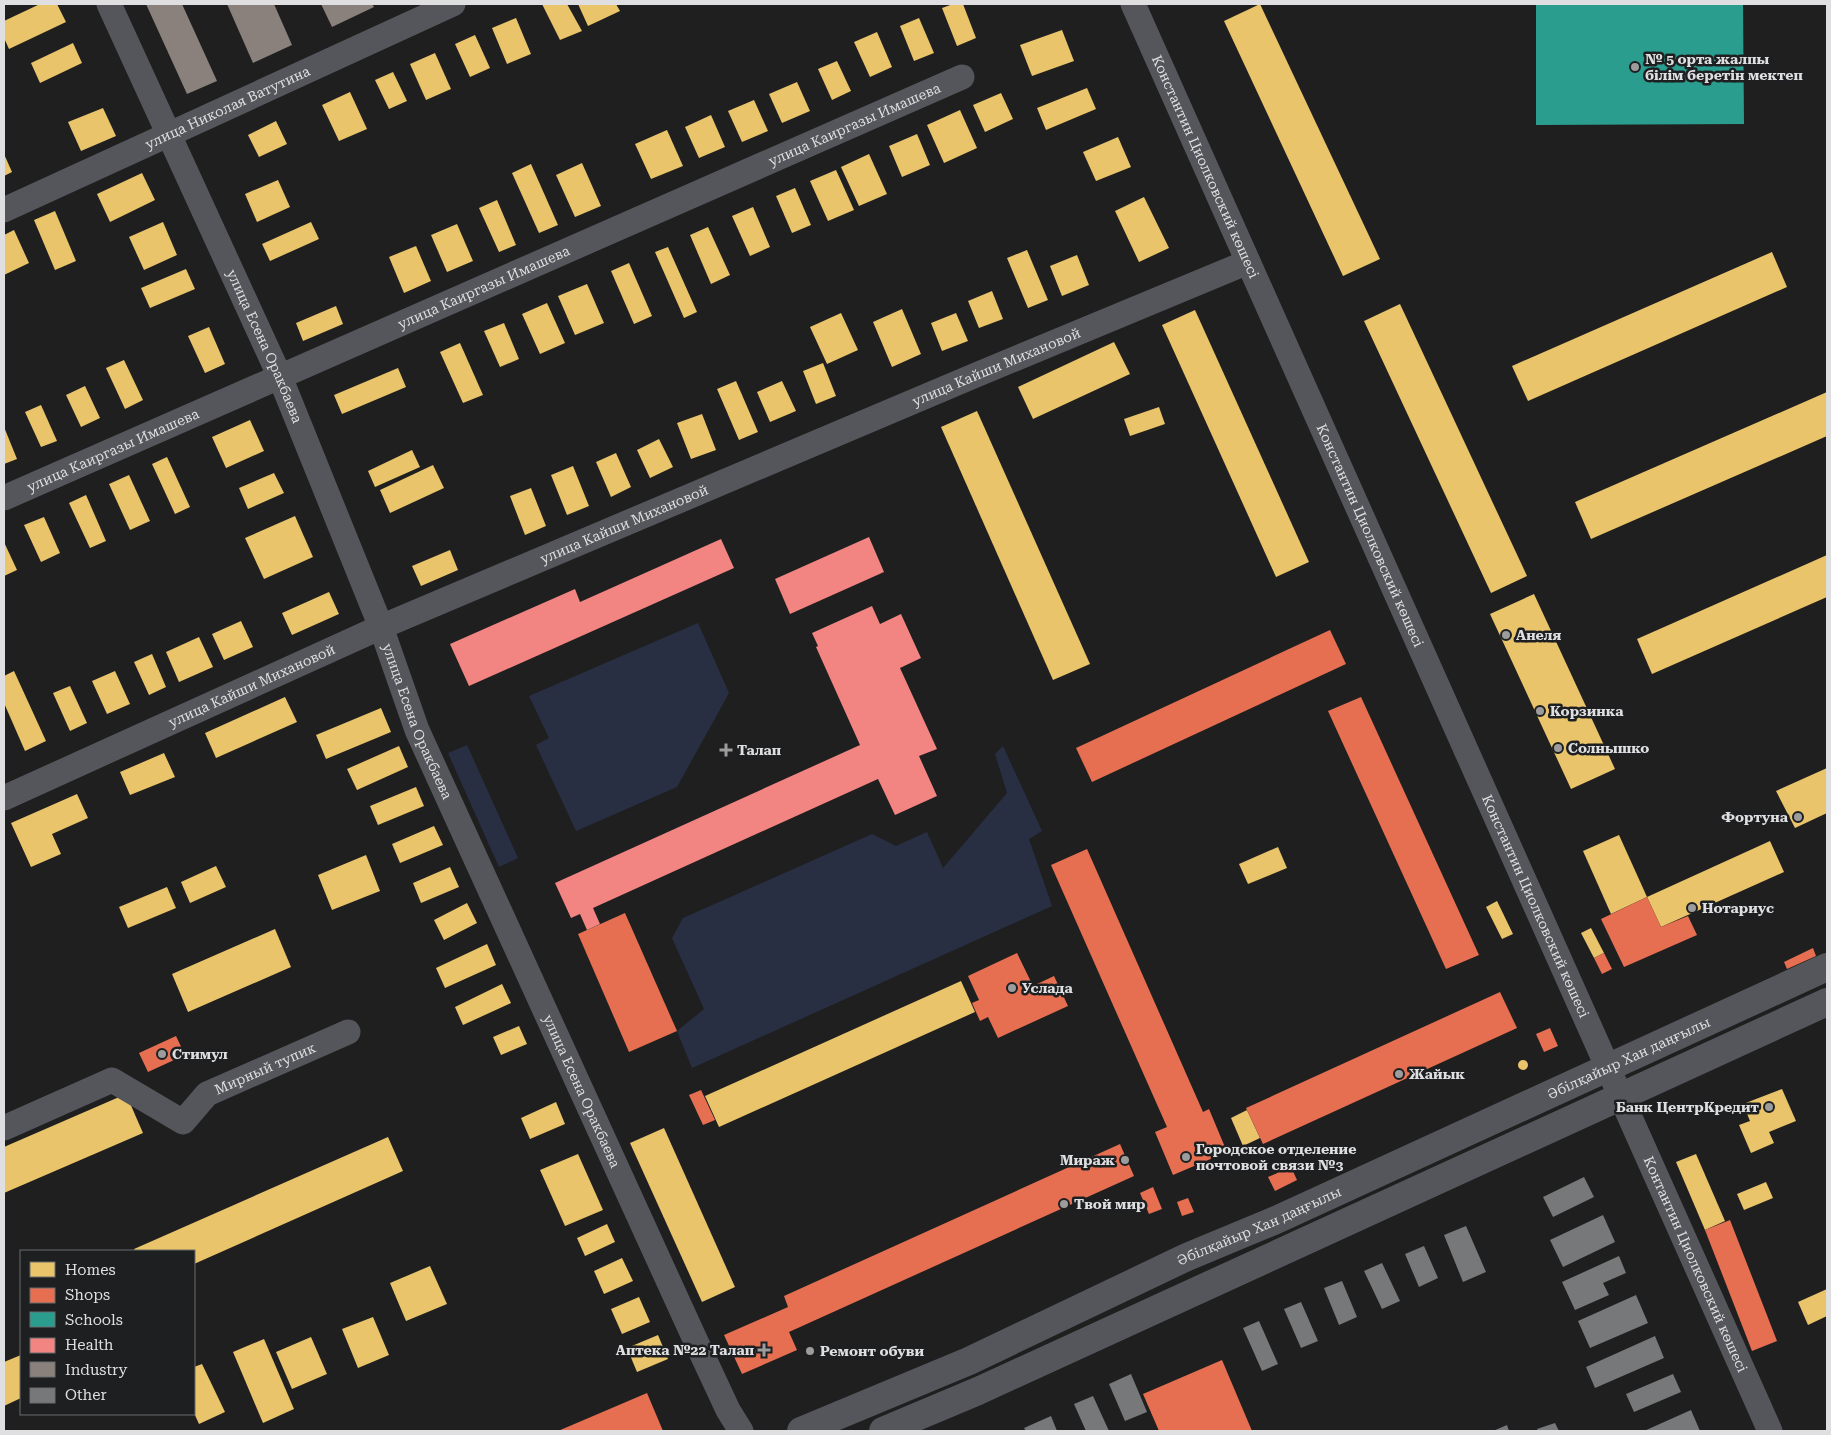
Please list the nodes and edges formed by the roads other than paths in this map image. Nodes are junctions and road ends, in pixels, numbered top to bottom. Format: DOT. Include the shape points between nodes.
graph roads {
  1 [pos="109,4"];
  2 [pos="453,4"];
  3 [pos="1133,4"];
  4 [pos="962,77"];
  5 [pos="169,135"];
  6 [pos="4,210"];
  7 [pos="1248,262"];
  8 [pos="280,376"];
  9 [pos="4,498"];
  10 [pos="381,627"];
  11 [pos="4,798"];
  12 [pos="1827,967"];
  13 [pos="1827,1002"];
  14 [pos="348,1032"];
  15 [pos="1608,1067"];
  16 [pos="1621,1096"];
  17 [pos="4,1128"];
  18 [pos="741,1431"];
  19 [pos="801,1431"];
  20 [pos="883,1431"];
  21 [pos="1770,1431"];
  1 -- 5 [label="street, улица Есена Оракбаева"];
  2 -- 5 [label="street, улица Николая Ватутина"];
  3 -- 7 [label="street, Константин Циолковский көшесі"];
  4 -- 8 [label="street, улица Каиргазы Имашева"];
  5 -- 6 [label="street, улица Николая Ватутина"];
  5 -- 8 [label="street, улица Есена Оракбаева"];
  7 -- 10 [label="street, улица Кайши Михановой"];
  7 -- 15 [label="street, Константин Циолковский көшесі"];
  8 -- 9 [label="street, улица Каиргазы Имашева"];
  8 -- 10 [label="street, улица Есена Оракбаева"];
  10 -- 11 [label="street, улица Кайши Михановой"];
  10 -- 18 [label="street, улица Есена Оракбаева" via="417,730 689,1326"];
  12 -- 15 [label="main road, Әбілқайыр Хан даңғылы"];
  13 -- 16 [label="main road"];
  14 -- 17 [label="street, Мирный тупик" via="207,1094 183,1122 112,1080"];
  15 -- 16 [label="street, Константин Циолковский көшесі"];
  15 -- 19 [label="main road, Әбілқайыр Хан даңғылы" via="1276,1220 1188,1257 969,1361"];
  16 -- 20 [label="main road" via="986,1387"];
  16 -- 21 [label="street, Контантин Циолковский көшесі"];
}
